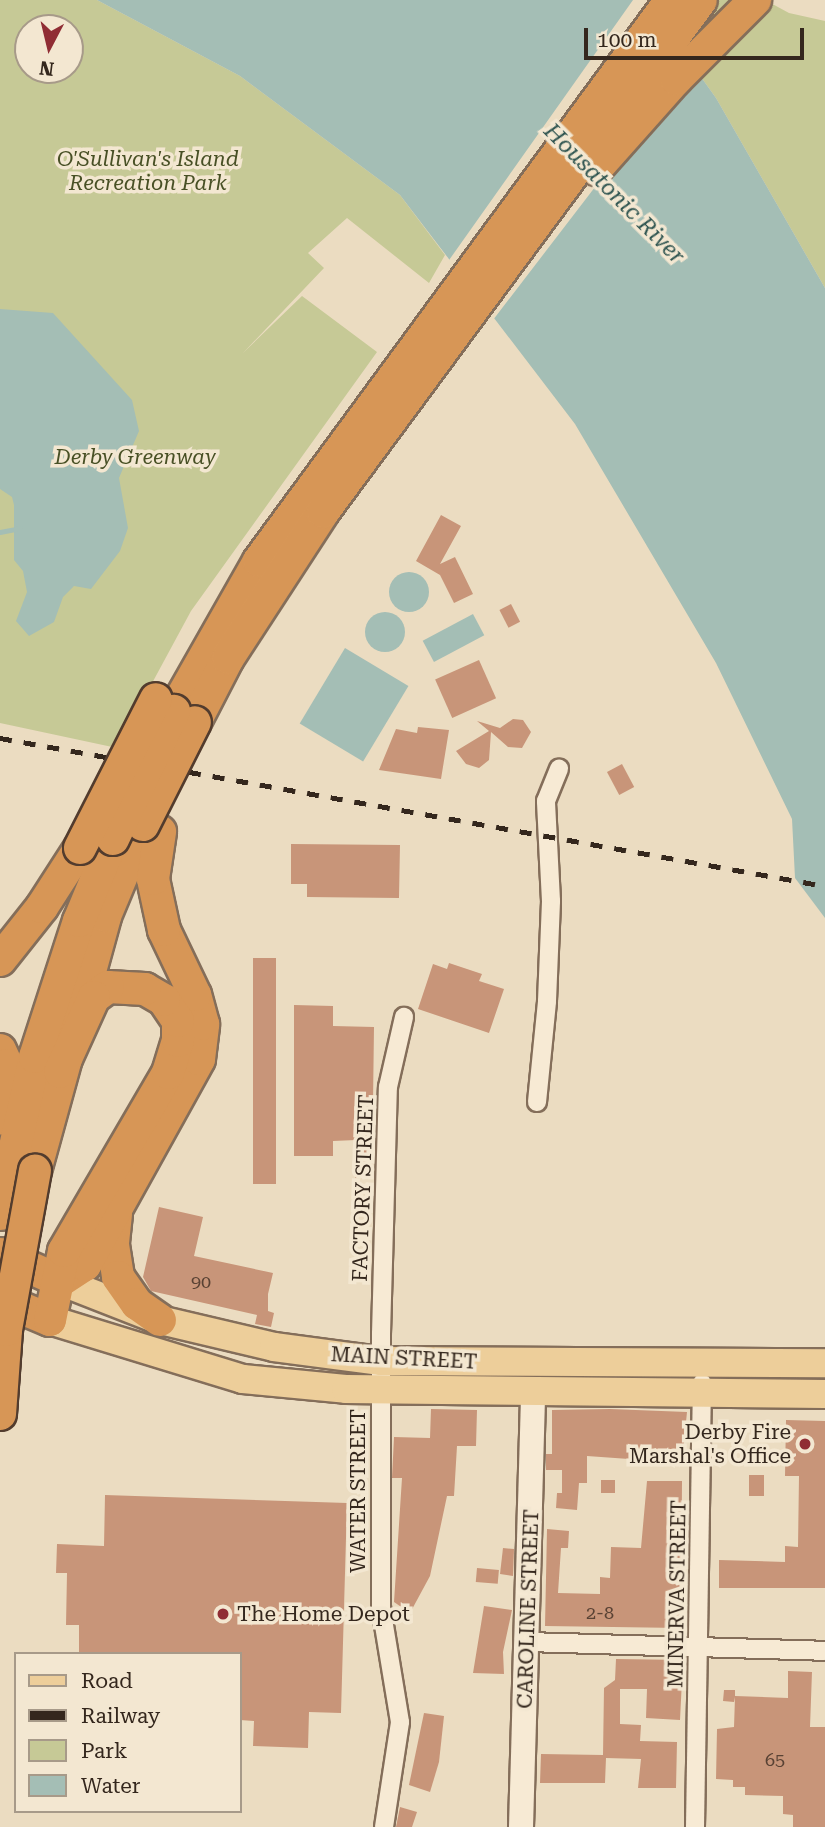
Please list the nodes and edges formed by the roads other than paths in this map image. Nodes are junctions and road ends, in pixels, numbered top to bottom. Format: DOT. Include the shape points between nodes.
graph roads {
  1 [pos="652,0"];
  2 [pos="671,0"];
  3 [pos="701,0"];
  4 [pos="755,0"];
  5 [pos="631,51"];
  6 [pos="512,254"];
  7 [pos="351,453"];
  8 [pos="175,710"];
  9 [pos="559,768"];
  10 [pos="152,828"];
  11 [pos="0,960"];
  12 [pos="404,1017"];
  13 [pos="0,1050"];
  14 [pos="60,1072"];
  15 [pos="537,1102"];
  16 [pos="0,1119"];
  17 [pos="22,1168"];
  18 [pos="123,1193"];
  19 [pos="0,1214"];
  20 [pos="0,1254"];
  21 [pos="60,1281"];
  22 [pos="0,1298"];
  23 [pos="50,1320"];
  24 [pos="160,1320"];
  25 [pos="381,1361"];
  26 [pos="702,1362"];
  27 [pos="825,1363"];
  28 [pos="380,1389"];
  29 [pos="533,1391"];
  30 [pos="703,1392"];
  31 [pos="825,1394"];
  32 [pos="0,1414"];
  33 [pos="527,1642"];
  34 [pos="699,1648"];
  35 [pos="825,1651"];
  36 [pos="384,1827"];
  37 [pos="521,1827"];
  38 [pos="695,1827"];
  1 -- 5 [label="highway"];
  2 -- 5 [label="highway"];
  3 -- 6 [label="highway"];
  4 -- 6 [label="highway"];
  5 -- 7 [label="highway"];
  6 -- 7 [label="highway"];
  7 -- 8 [label="highway" via="228,658"];
  7 -- 8 [label="highway" via="258,542 201,621"];
  8 -- 10 [label="highway, bridge"];
  8 -- 11 [label="highway, bridge" via="43,907"];
  8 -- 17 [label="highway, bridge" via="79,921 35,1057"];
  9 -- 15 [label="street" via="546,801 550,914"];
  10 -- 14 [label="highway" via="105,916"];
  10 -- 18 [label="highway" via="153,879 164,930 195,995 202,1024 193,1071"];
  12 -- 25 [label="street, FACTORY STREET" via="388,1087"];
  13 -- 16 [label="highway" via="7,1066"];
  14 -- 17 [label="highway"];
  14 -- 21 [label="highway" via="94,998 108,987 145,989 164,1000 177,1021 178,1041 168,1073 64,1251"];
  17 -- 19 [label="highway"];
  17 -- 32 [label="highway, bridge"];
  18 -- 21 [label="highway" via="85,1265"];
  18 -- 24 [label="highway" via="113,1245 118,1277 137,1304"];
  20 -- 21 [label="highway, MAIN STREET"];
  21 -- 23 [label="highway"];
  21 -- 24 [label="main road, MAIN STREET"];
  22 -- 23 [label="highway, MAIN STREET"];
  23 -- 28 [label="main road, MAIN STREET" via="243,1379"];
  24 -- 25 [label="main road, MAIN STREET" via="274,1347"];
  25 -- 26 [label="main road, MAIN STREET"];
  25 -- 28 [label="street, WATER STREET"];
  26 -- 27 [label="main road, MAIN STREET"];
  26 -- 30 [label="street, MINERVA STREET"];
  28 -- 29 [label="main road, MAIN STREET"];
  28 -- 36 [label="street, WATER STREET" via="381,1607 400,1722"];
  29 -- 30 [label="main road, MAIN STREET"];
  29 -- 33 [label="main road, CAROLINE STREET"];
  30 -- 31 [label="main road, MAIN STREET"];
  30 -- 34 [label="street, MINERVA STREET"];
  33 -- 34 [label="street" via="682,1643"];
  33 -- 37 [label="main road, CAROLINE STREET"];
  34 -- 35 [label="street"];
  34 -- 38 [label="street, MINERVA STREET"];
}
